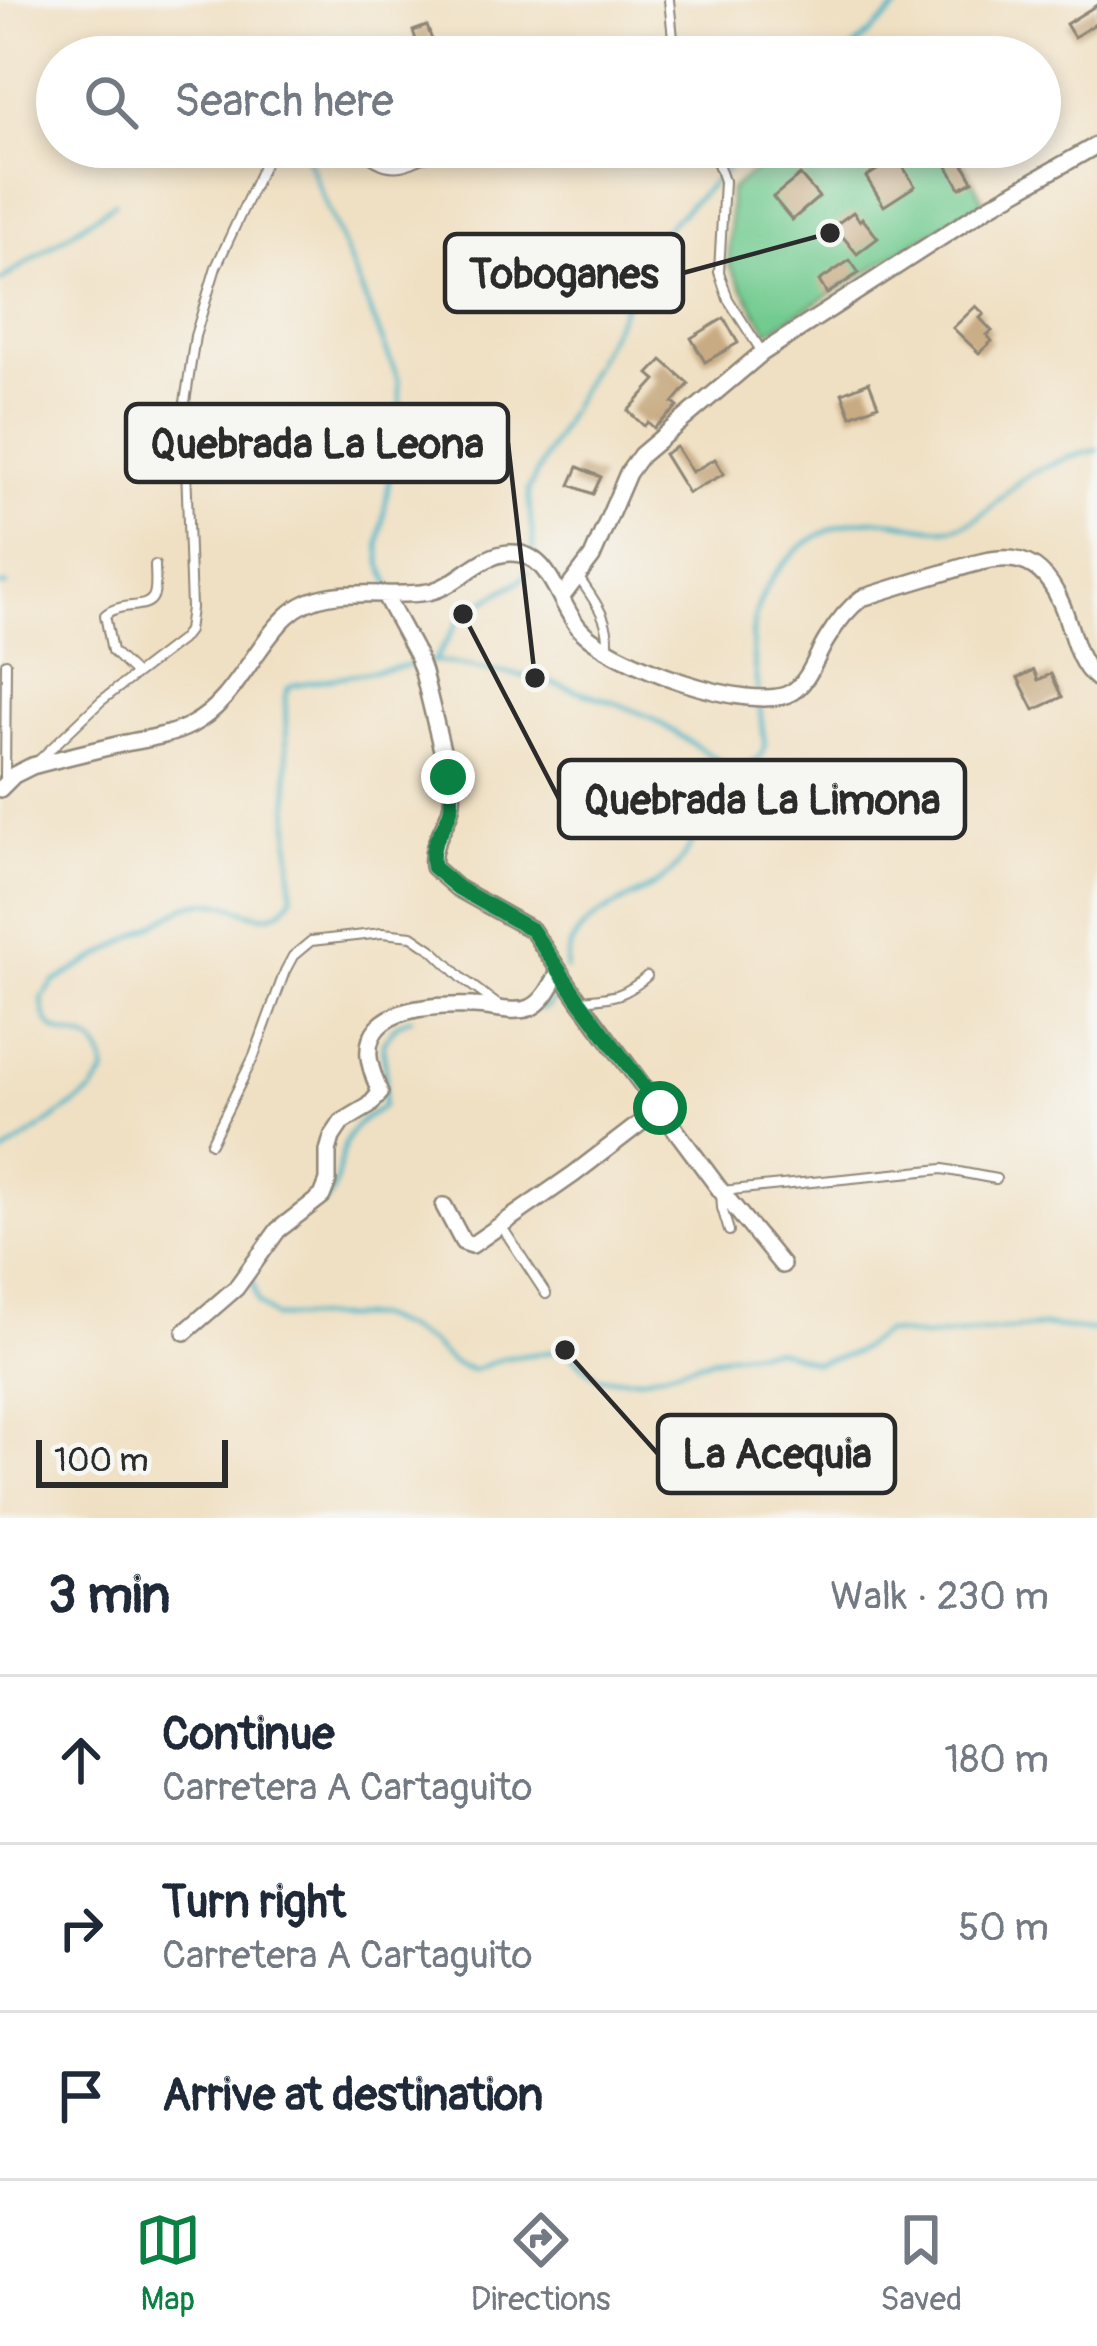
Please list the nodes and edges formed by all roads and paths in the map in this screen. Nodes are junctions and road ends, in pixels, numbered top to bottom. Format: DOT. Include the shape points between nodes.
graph roads {
  1 [pos="669,0"];
  2 [pos="673,36"];
  3 [pos="1097,145"];
  4 [pos="1061,165"];
  5 [pos="262,168"];
  6 [pos="719,168"];
  7 [pos="1057,168"];
  8 [pos="762,353"];
  9 [pos="155,565"];
  10 [pos="579,578"];
  11 [pos="384,594"];
  12 [pos="562,598"];
  13 [pos="608,649"];
  14 [pos="6,663"];
  15 [pos="1094,669"];
  16 [pos="136,674"];
  17 [pos="32,766"];
  18 [pos="5,779"];
  19 [pos="559,972"];
  20 [pos="647,976"];
  21 [pos="579,1000"];
  22 [pos="505,1009"];
  23 [pos="660,1108"];
  24 [pos="211,1143"];
  25 [pos="996,1180"];
  26 [pos="721,1191"];
  27 [pos="444,1206"];
  28 [pos="501,1226"];
  29 [pos="729,1231"];
  30 [pos="782,1265"];
  31 [pos="546,1294"];
  32 [pos="185,1332"];
  1 -- 2 [label="lane"];
  3 -- 4 [label="street"];
  5 -- 16 [label="lane" via="216,267 195,336 184,409 191,620 182,640"];
  6 -- 8 [label="lane" via="719,272"];
  7 -- 8 [label="street"];
  8 -- 10 [label="street" via="641,455"];
  9 -- 16 [label="lane" via="151,601 106,615 112,651"];
  10 -- 12 [label="street"];
  10 -- 13 [label="lane" via="603,615"];
  11 -- 12 [label="street" via="430,592 512,553 537,563"];
  11 -- 17 [label="street" via="308,602 288,615 195,724"];
  11 -- 19 [label="street" via="423,672 454,803 432,849 433,867 532,930"];
  12 -- 13 [label="street" via="580,630"];
  13 -- 15 [label="street" via="694,688 775,698 804,681 862,598 994,557 1021,559 1046,578 1079,656"];
  14 -- 18 [label="lane"];
  16 -- 17 [label="lane"];
  17 -- 18 [label="street"];
  19 -- 21 [label="street"];
  19 -- 22 [label="street" via="535,1006"];
  20 -- 21 [label="lane" via="615,997"];
  21 -- 23 [label="street"];
  22 -- 24 [label="lane" via="412,936 311,941 285,970"];
  22 -- 32 [label="street" via="429,1007 377,1026 369,1059 380,1093 332,1137 322,1196 278,1230 236,1288"];
  23 -- 26 [label="street"];
  23 -- 28 [label="street"];
  25 -- 26 [label="lane" via="943,1169"];
  26 -- 29 [label="lane"];
  26 -- 30 [label="street"];
  27 -- 28 [label="street" via="466,1245"];
  28 -- 31 [label="lane"];
}
